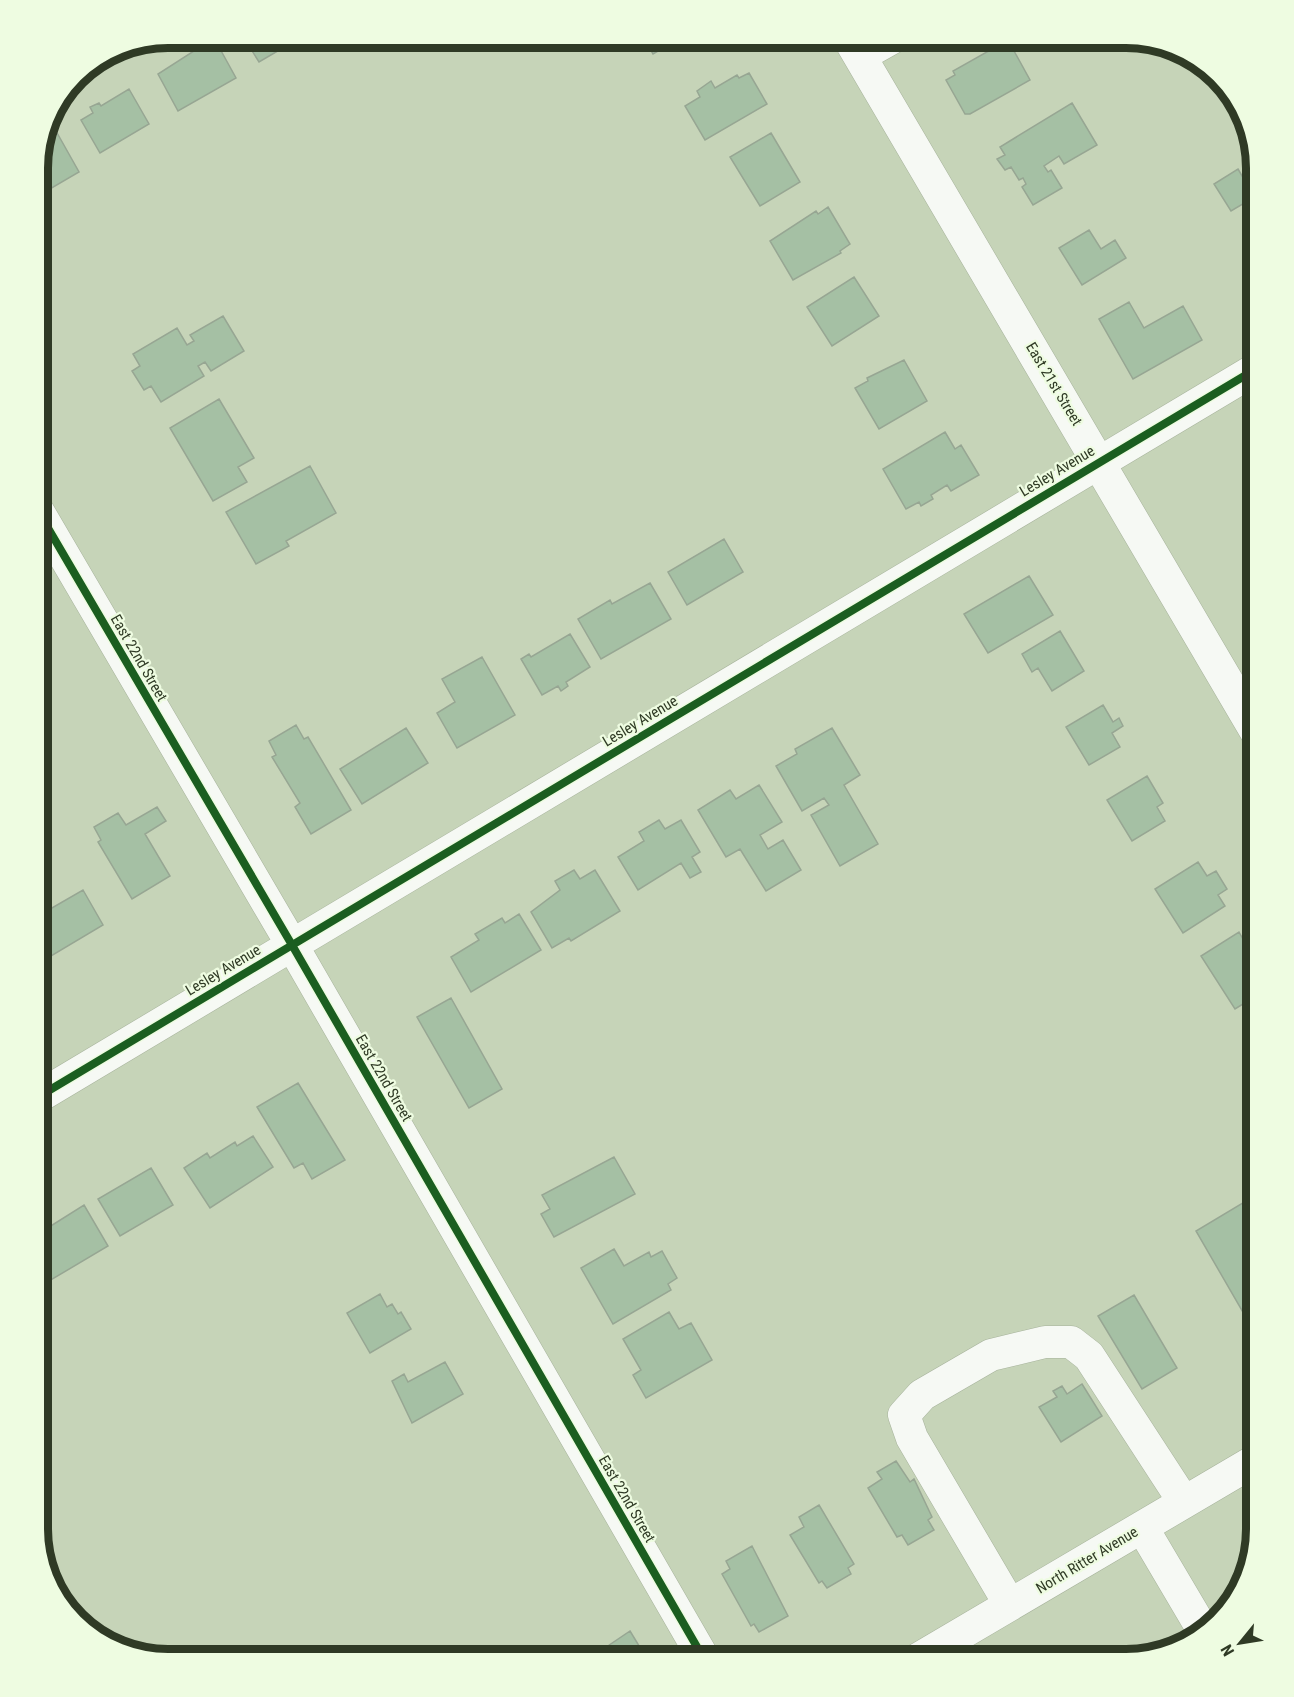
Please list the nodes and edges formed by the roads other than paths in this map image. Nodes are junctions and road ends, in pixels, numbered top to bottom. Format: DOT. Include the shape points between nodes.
graph roads {
  1 [pos="856,48"];
  2 [pos="1246,375"];
  3 [pos="1099,461"];
  4 [pos="48,528"];
  5 [pos="1246,712"];
  6 [pos="292,945"];
  7 [pos="48,1091"];
  8 [pos="1246,1466"];
  9 [pos="1184,1502"];
  10 [pos="1142,1527"];
  11 [pos="1010,1605"];
  12 [pos="1199,1624"];
  13 [pos="698,1649"];
  14 [pos="935,1649"];
  1 -- 3 [label="main road, East 21st Street"];
  2 -- 3 [label="street, Lesley Avenue"];
  3 -- 5 [label="main road, East 21st Street"];
  3 -- 6 [label="street, Lesley Avenue"];
  4 -- 6 [label="street, East 22nd Street"];
  6 -- 7 [label="street, Lesley Avenue"];
  6 -- 13 [label="street, East 22nd Street"];
  8 -- 9 [label="street, North Ritter Avenue"];
  9 -- 10 [label="street, North Ritter Avenue"];
  9 -- 11 [label="street" via="1089,1356 1071,1342 1045,1342 991,1355 922,1395 904,1415 912,1438"];
  10 -- 11 [label="street, North Ritter Avenue"];
  10 -- 12 [label="street"];
  11 -- 14 [label="street, North Ritter Avenue"];
}
